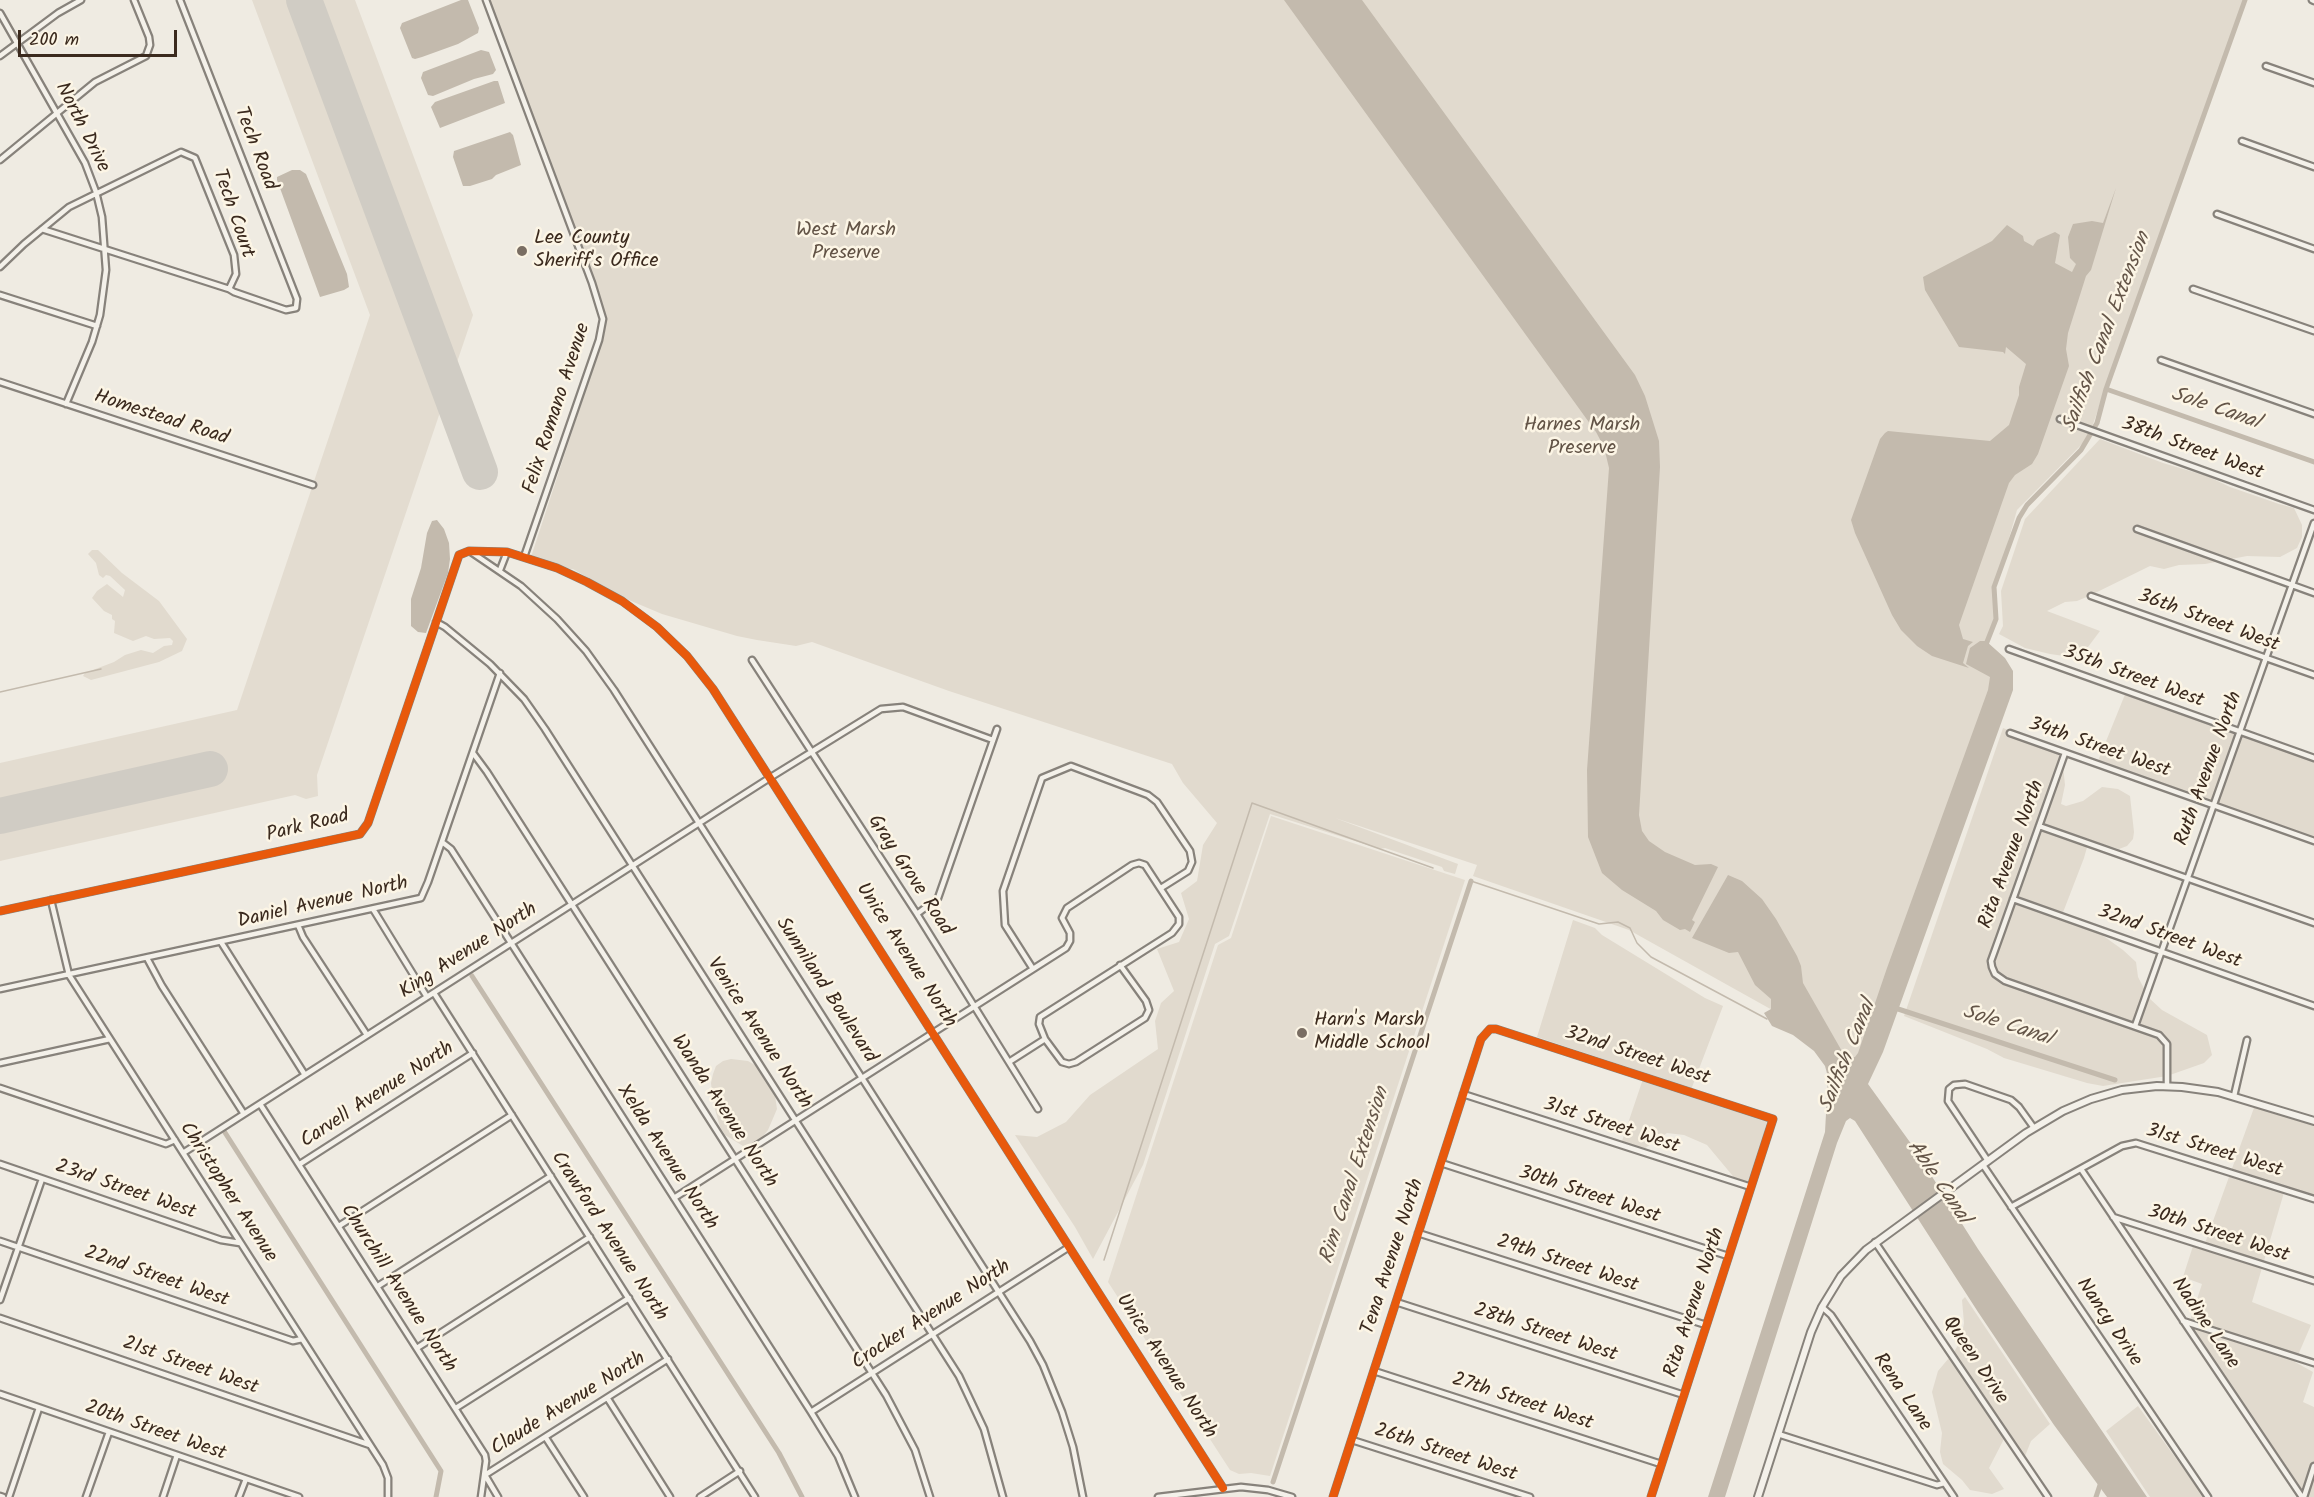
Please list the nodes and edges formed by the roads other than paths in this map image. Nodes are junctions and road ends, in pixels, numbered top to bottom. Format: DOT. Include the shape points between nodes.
graph roads {
  1 [pos="81,0"];
  2 [pos="134,0"];
  3 [pos="180,0"];
  4 [pos="486,0"];
  5 [pos="0,13"];
  6 [pos="17,42"];
  7 [pos="0,56"];
  8 [pos="2266,66"];
  9 [pos="2314,83"];
  10 [pos="57,112"];
  11 [pos="2242,141"];
  12 [pos="0,160"];
  13 [pos="2314,166"];
  14 [pos="96,192"];
  15 [pos="2217,214"];
  16 [pos="42,228"];
  17 [pos="105,248"];
  18 [pos="2314,249"];
  19 [pos="0,267"];
  20 [pos="229,289"];
  21 [pos="2193,289"];
  22 [pos="0,295"];
  23 [pos="97,326"];
  24 [pos="2314,332"];
  25 [pos="2161,360"];
  26 [pos="0,382"];
  27 [pos="66,404"];
  28 [pos="2314,414"];
  29 [pos="2060,419"];
  30 [pos="313,485"];
  31 [pos="2314,510"];
  32 [pos="2314,523"];
  33 [pos="2137,530"];
  34 [pos="469,550"];
  35 [pos="507,552"];
  36 [pos="524,557"];
  37 [pos="500,570"];
  38 [pos="2292,585"];
  39 [pos="2314,593"];
  40 [pos="2091,596"];
  41 [pos="436,622"];
  42 [pos="2009,649"];
  43 [pos="2265,658"];
  44 [pos="752,660"];
  45 [pos="500,673"];
  46 [pos="2314,675"];
  47 [pos="997,729"];
  48 [pos="2239,732"];
  49 [pos="2010,733"];
  50 [pos="993,740"];
  51 [pos="810,752"];
  52 [pos="473,753"];
  53 [pos="2065,753"];
  54 [pos="2314,758"];
  55 [pos="771,777"];
  56 [pos="2213,805"];
  57 [pos="700,823"];
  58 [pos="2039,826"];
  59 [pos="2314,841"];
  60 [pos="442,842"];
  61 [pos="633,865"];
  62 [pos="2187,878"];
  63 [pos="1161,888"];
  64 [pos="2013,899"];
  65 [pos="51,900"];
  66 [pos="572,905"];
  67 [pos="374,909"];
  68 [pos="0,911"];
  69 [pos="917,914"];
  70 [pos="2314,923"];
  71 [pos="298,925"];
  72 [pos="221,942"];
  73 [pos="511,944"];
  74 [pos="2161,951"];
  75 [pos="147,958"];
  76 [pos="1120,965"];
  77 [pos="1033,969"];
  78 [pos="69,975"];
  79 [pos="0,989"];
  80 [pos="434,993"];
  81 [pos="427,997"];
  82 [pos="2314,1006"];
  83 [pos="975,1008"];
  84 [pos="2135,1026"];
  85 [pos="1490,1029"];
  86 [pos="934,1032"];
  87 [pos="367,1035"];
  88 [pos="110,1039"];
  89 [pos="1045,1039"];
  90 [pos="2247,1040"];
  91 [pos="473,1053"];
  92 [pos="1009,1062"];
  93 [pos="0,1063"];
  94 [pos="305,1075"];
  95 [pos="863,1078"];
  96 [pos="2167,1086"];
  97 [pos="0,1088"];
  98 [pos="1463,1095"];
  99 [pos="2234,1096"];
  100 [pos="260,1104"];
  101 [pos="1038,1109"];
  102 [pos="244,1114"];
  103 [pos="512,1115"];
  104 [pos="1773,1119"];
  105 [pos="796,1120"];
  106 [pos="2314,1121"];
  107 [pos="2034,1128"];
  108 [pos="175,1140"];
  109 [pos="183,1153"];
  110 [pos="735,1158"];
  111 [pos="1441,1163"];
  112 [pos="1986,1163"];
  113 [pos="0,1164"];
  114 [pos="300,1164"];
  115 [pos="2081,1169"];
  116 [pos="551,1176"];
  117 [pos="42,1179"];
  118 [pos="1751,1187"];
  119 [pos="674,1198"];
  120 [pos="2314,1199"];
  121 [pos="2011,1207"];
  122 [pos="2113,1217"];
  123 [pos="339,1226"];
  124 [pos="1418,1233"];
  125 [pos="590,1237"];
  126 [pos="0,1241"];
  127 [pos="1875,1242"];
  128 [pos="240,1243"];
  129 [pos="18,1247"];
  130 [pos="1069,1247"];
  131 [pos="1728,1256"];
  132 [pos="2314,1281"];
  133 [pos="378,1286"];
  134 [pos="999,1290"];
  135 [pos="629,1298"];
  136 [pos="0,1300"];
  137 [pos="1396,1302"];
  138 [pos="1822,1307"];
  139 [pos="0,1318"];
  140 [pos="2183,1321"];
  141 [pos="1706,1325"];
  142 [pos="933,1333"];
  143 [pos="302,1339"];
  144 [pos="417,1348"];
  145 [pos="668,1359"];
  146 [pos="2314,1363"];
  147 [pos="1374,1371"];
  148 [pos="872,1372"];
  149 [pos="0,1395"];
  150 [pos="1684,1395"];
  151 [pos="608,1399"];
  152 [pos="39,1408"];
  153 [pos="456,1408"];
  154 [pos="811,1412"];
  155 [pos="109,1432"];
  156 [pos="1778,1434"];
  157 [pos="546,1438"];
  158 [pos="1352,1440"];
  159 [pos="369,1445"];
  160 [pos="177,1455"];
  161 [pos="1662,1464"];
  162 [pos="2314,1466"];
  163 [pos="740,1471"];
  164 [pos="485,1475"];
  165 [pos="246,1479"];
  166 [pos="1944,1483"];
  167 [pos="1221,1489"];
  168 [pos="9,1497"];
  169 [pos="86,1497"];
  170 [pos="163,1497"];
  171 [pos="239,1497"];
  172 [pos="299,1497"];
  173 [pos="388,1497"];
  174 [pos="481,1497"];
  175 [pos="498,1497"];
  176 [pos="584,1497"];
  177 [pos="670,1497"];
  178 [pos="700,1497"];
  179 [pos="755,1497"];
  180 [pos="855,1497"];
  181 [pos="930,1497"];
  182 [pos="1003,1497"];
  183 [pos="1083,1497"];
  184 [pos="1158,1497"];
  185 [pos="1216,1497"];
  186 [pos="1292,1497"];
  187 [pos="1333,1497"];
  188 [pos="1530,1497"];
  189 [pos="1651,1497"];
  190 [pos="1758,1497"];
  191 [pos="1954,1497"];
  192 [pos="2048,1497"];
  193 [pos="2208,1497"];
  194 [pos="2303,1497"];
  1 -- 6 [label="street"];
  2 -- 10 [label="street" via="150,45 146,56 102,77"];
  3 -- 20 [label="street, Tech Road" via="297,299 296,308 286,310"];
  4 -- 36 [label="street, Felix Romano Avenue" via="603,319"];
  5 -- 6 [label="street, North Drive"];
  6 -- 7 [label="street"];
  6 -- 10 [label="street, North Drive"];
  8 -- 9 [label="street"];
  10 -- 12 [label="street"];
  10 -- 14 [label="street, North Drive"];
  11 -- 13 [label="street"];
  14 -- 16 [label="street"];
  14 -- 17 [label="street, North Drive"];
  14 -- 20 [label="street, Tech Court" via="175,154 188,153 195,158 234,255 236,274"];
  15 -- 18 [label="street"];
  16 -- 17 [label="street"];
  16 -- 19 [label="street"];
  17 -- 20 [label="street"];
  17 -- 23 [label="street, North Drive" via="105,287"];
  21 -- 24 [label="street"];
  22 -- 23 [label="street"];
  23 -- 27 [label="street, North Drive"];
  25 -- 28 [label="street"];
  26 -- 27 [label="street, Homestead Road"];
  27 -- 30 [label="street, Homestead Road"];
  29 -- 31 [label="street, 38th Street West"];
  32 -- 38 [label="street, Ruth Avenue North"];
  33 -- 38 [label="street"];
  34 -- 35 [label="street, Unice Avenue North"];
  34 -- 37 [label="street, Sunniland Boulevard"];
  34 -- 41 [label="street, Park Road" via="459,555"];
  35 -- 36 [label="street, Unice Avenue North"];
  35 -- 37 [label="street"];
  36 -- 55 [label="street, Unice Avenue North" via="596,586 657,627 713,688"];
  37 -- 57 [label="street, Sunniland Boulevard" via="545,607 586,651"];
  38 -- 39 [label="street"];
  38 -- 43 [label="street, Ruth Avenue North"];
  40 -- 43 [label="street, 36th Street West"];
  41 -- 45 [label="street, Venice Avenue North"];
  41 -- 65 [label="street, Park Road" via="368,823 360,834"];
  42 -- 48 [label="street, 35th Street West"];
  43 -- 46 [label="street, 36th Street West"];
  43 -- 48 [label="street, Ruth Avenue North"];
  44 -- 51 [label="street, Gray Grove Road"];
  45 -- 52 [label="street, Daniel Avenue North"];
  45 -- 61 [label="street, Venice Avenue North" via="534,712"];
  47 -- 50 [label="street"];
  48 -- 54 [label="street, 35th Street West"];
  48 -- 56 [label="street, Ruth Avenue North"];
  49 -- 53 [label="street, 34th Street West"];
  50 -- 51 [label="street, King Avenue North" via="903,707 881,710"];
  50 -- 69 [label="street" via="938,898"];
  51 -- 55 [label="street, King Avenue North"];
  51 -- 69 [label="street, Gray Grove Road"];
  52 -- 60 [label="street, Daniel Avenue North"];
  52 -- 66 [label="street, Wanda Avenue North"];
  53 -- 56 [label="street, 34th Street West"];
  53 -- 58 [label="street, Rita Avenue North"];
  55 -- 57 [label="street, King Avenue North"];
  55 -- 86 [label="street, Unice Avenue North"];
  56 -- 59 [label="street, 34th Street West"];
  56 -- 62 [label="street, Ruth Avenue North"];
  57 -- 61 [label="street, King Avenue North"];
  57 -- 95 [label="street, Sunniland Boulevard"];
  58 -- 62 [label="street"];
  58 -- 64 [label="street, Rita Avenue North"];
  60 -- 67 [label="street, Daniel Avenue North" via="421,898"];
  60 -- 73 [label="street, Xelda Avenue North" via="451,849"];
  61 -- 66 [label="street, King Avenue North"];
  61 -- 105 [label="street, Venice Avenue North"];
  62 -- 70 [label="street"];
  62 -- 74 [label="street, Ruth Avenue North"];
  63 -- 76 [label="street" via="1179,917 1179,924 1172,933"];
  63 -- 77 [label="street" via="1144,865 1132,865 1067,908 1062,918 1070,941 1066,948"];
  63 -- 77 [label="street" via="1188,871 1192,861 1190,851 1157,802 1071,765 1042,778 1003,891 1005,925"];
  64 -- 74 [label="street, 32nd Street West"];
  64 -- 84 [label="street, Rita Avenue North" via="1994,953 1995,974 2005,981"];
  65 -- 68 [label="street, Park Road"];
  65 -- 78 [label="street, Christopher Avenue"];
  66 -- 73 [label="street, King Avenue North"];
  66 -- 110 [label="street, Wanda Avenue North"];
  67 -- 71 [label="street, Daniel Avenue North"];
  67 -- 81 [label="street"];
  69 -- 83 [label="street, Gray Grove Road"];
  71 -- 72 [label="street, Daniel Avenue North"];
  71 -- 87 [label="street"];
  72 -- 75 [label="street, Daniel Avenue North"];
  72 -- 94 [label="street"];
  73 -- 80 [label="street, King Avenue North"];
  73 -- 119 [label="street, Xelda Avenue North"];
  74 -- 82 [label="street, 32nd Street West"];
  74 -- 84 [label="street, Ruth Avenue North"];
  75 -- 78 [label="street, Daniel Avenue North"];
  75 -- 102 [label="street"];
  76 -- 89 [label="street" via="1041,1017 1039,1024"];
  76 -- 89 [label="street" via="1146,1001 1149,1010 1145,1018 1069,1064 1062,1062"];
  77 -- 83 [label="street"];
  78 -- 79 [label="street, Daniel Avenue North"];
  78 -- 88 [label="street, Christopher Avenue"];
  80 -- 81 [label="street, King Avenue North"];
  80 -- 91 [label="street, Crawford Avenue North"];
  81 -- 87 [label="street, King Avenue North"];
  83 -- 86 [label="street"];
  83 -- 92 [label="street, Gray Grove Road"];
  84 -- 96 [label="street" via="2164,1038"];
  85 -- 98 [label="street, Tena Avenue North" via="1480,1039"];
  85 -- 104 [label="street, 32nd Street West"];
  86 -- 95 [label="street"];
  86 -- 130 [label="street, Unice Avenue North"];
  87 -- 94 [label="street, King Avenue North"];
  88 -- 93 [label="street"];
  88 -- 108 [label="street, Christopher Avenue"];
  89 -- 92 [label="street"];
  90 -- 99 [label="street"];
  91 -- 103 [label="street, Crawford Avenue North"];
  91 -- 114 [label="street, Carvell Avenue North"];
  92 -- 101 [label="street, Gray Grove Road"];
  94 -- 100 [label="street, King Avenue North"];
  95 -- 105 [label="street"];
  95 -- 134 [label="street, Sunniland Boulevard"];
  96 -- 99 [label="street"];
  96 -- 107 [label="street" via="2107,1094"];
  97 -- 108 [label="street" via="166,1144"];
  98 -- 111 [label="street, Tena Avenue North"];
  98 -- 118 [label="street, 31st Street West"];
  99 -- 106 [label="street"];
  100 -- 102 [label="street, King Avenue North"];
  100 -- 114 [label="street, Churchill Avenue North"];
  102 -- 109 [label="street, King Avenue North"];
  103 -- 116 [label="street, Crawford Avenue North"];
  103 -- 123 [label="street"];
  104 -- 118 [label="street, Rita Avenue North"];
  105 -- 110 [label="street"];
  105 -- 142 [label="street, Venice Avenue North"];
  107 -- 112 [label="street"];
  107 -- 112 [label="street, Nancy Drive" via="2011,1100 1965,1084 1954,1085 1949,1089 1948,1101"];
  108 -- 109 [label="street, Christopher Avenue"];
  109 -- 128 [label="street, Christopher Avenue"];
  110 -- 119 [label="street"];
  110 -- 148 [label="street, Wanda Avenue North"];
  111 -- 124 [label="street, Tena Avenue North"];
  111 -- 131 [label="street, 30th Street West"];
  112 -- 121 [label="street, Nancy Drive"];
  112 -- 127 [label="street"];
  113 -- 117 [label="street, 23rd Street West"];
  114 -- 123 [label="street, Churchill Avenue North"];
  115 -- 120 [label="street, 31st Street West" via="2122,1146 2136,1143"];
  115 -- 121 [label="street, 31st Street West"];
  115 -- 122 [label="street, Nadine Lane"];
  116 -- 125 [label="street, Crawford Avenue North"];
  116 -- 133 [label="street"];
  117 -- 128 [label="street, 23rd Street West"];
  117 -- 129 [label="street"];
  118 -- 131 [label="street, Rita Avenue North"];
  119 -- 154 [label="street, Xelda Avenue North"];
  121 -- 193 [label="street, Nancy Drive"];
  122 -- 132 [label="street, 30th Street West"];
  122 -- 140 [label="street, Nadine Lane"];
  123 -- 133 [label="street, Churchill Avenue North"];
  124 -- 137 [label="street, Tena Avenue North"];
  124 -- 141 [label="street, 29th Street West"];
  125 -- 135 [label="street, Crawford Avenue North"];
  125 -- 144 [label="street"];
  126 -- 129 [label="street, 22nd Street West"];
  127 -- 138 [label="street" via="1842,1276"];
  127 -- 192 [label="street, Queen Drive"];
  128 -- 143 [label="street, Christopher Avenue"];
  129 -- 136 [label="street"];
  129 -- 143 [label="street, 22nd Street West" via="293,1341"];
  130 -- 134 [label="street, Crocker Avenue North"];
  130 -- 167 [label="street, Unice Avenue North"];
  131 -- 141 [label="street, Rita Avenue North"];
  133 -- 144 [label="street, Churchill Avenue North"];
  134 -- 142 [label="street, Crocker Avenue North"];
  134 -- 183 [label="street, Sunniland Boulevard" via="1030,1341 1055,1394 1073,1447"];
  135 -- 145 [label="street, Crawford Avenue North"];
  135 -- 153 [label="street"];
  137 -- 147 [label="street, Tena Avenue North"];
  137 -- 150 [label="street, 28th Street West"];
  138 -- 156 [label="street"];
  138 -- 166 [label="street, Rena Lane"];
  139 -- 159 [label="street, 21st Street West"];
  140 -- 146 [label="street"];
  140 -- 194 [label="street, Nadine Lane"];
  141 -- 150 [label="street, Rita Avenue North"];
  142 -- 148 [label="street, Crocker Avenue North"];
  142 -- 182 [label="street, Venice Avenue North" via="977,1412"];
  143 -- 159 [label="street, Christopher Avenue"];
  144 -- 153 [label="street, Churchill Avenue North"];
  145 -- 151 [label="street, Claude Avenue North"];
  145 -- 163 [label="street, Crawford Avenue North"];
  147 -- 158 [label="street, Tena Avenue North"];
  147 -- 161 [label="street, 27th Street West"];
  148 -- 154 [label="street, Crocker Avenue North"];
  148 -- 181 [label="street, Wanda Avenue North" via="907,1433"];
  149 -- 152 [label="street, 20th Street West"];
  150 -- 161 [label="street, Rita Avenue North"];
  151 -- 157 [label="street, Claude Avenue North"];
  151 -- 177 [label="street"];
  152 -- 155 [label="street, 20th Street West"];
  152 -- 168 [label="street"];
  153 -- 164 [label="street, Churchill Avenue North" via="485,1455"];
  154 -- 180 [label="street, Xelda Avenue North" via="838,1456"];
  155 -- 160 [label="street, 20th Street West"];
  155 -- 169 [label="street"];
  156 -- 166 [label="street" via="1937,1485"];
  156 -- 190 [label="street"];
  157 -- 164 [label="street, Claude Avenue North"];
  157 -- 176 [label="street"];
  158 -- 187 [label="street, Tena Avenue North"];
  158 -- 188 [label="street, 26th Street West"];
  159 -- 173 [label="street, Christopher Avenue" via="386,1472"];
  160 -- 165 [label="street, 20th Street West"];
  160 -- 170 [label="street"];
  161 -- 189 [label="street, Rita Avenue North"];
  162 -- 194 [label="street"];
  163 -- 178 [label="street"];
  163 -- 179 [label="street, Crawford Avenue North"];
  164 -- 174 [label="street, Churchill Avenue North"];
  164 -- 175 [label="street"];
  165 -- 171 [label="street"];
  165 -- 172 [label="street, 20th Street West"];
  166 -- 191 [label="street, Rena Lane"];
  167 -- 184 [label="street"];
  167 -- 185 [label="street"];
  167 -- 186 [label="street" via="1256,1487"];
}
